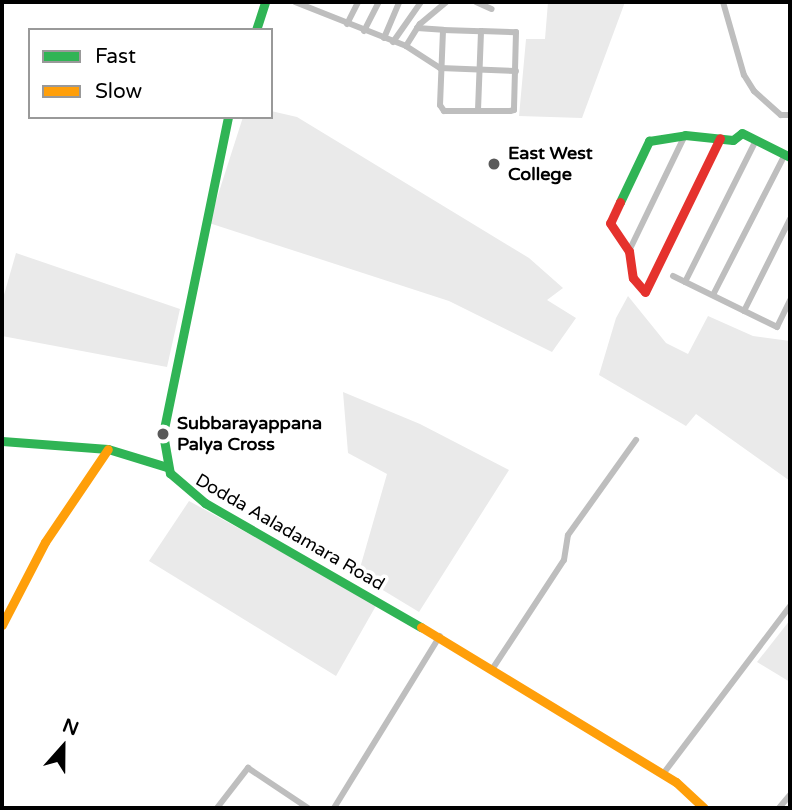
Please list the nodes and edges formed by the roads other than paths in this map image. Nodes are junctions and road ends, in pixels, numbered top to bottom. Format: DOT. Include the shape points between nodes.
graph roads {
  1 [pos="265,2"];
  2 [pos="295,2"];
  3 [pos="359,2"];
  4 [pos="379,2"];
  5 [pos="399,2"];
  6 [pos="421,2"];
  7 [pos="446,2"];
  8 [pos="476,2"];
  9 [pos="723,2"];
  10 [pos="492,9"];
  11 [pos="347,24"];
  12 [pos="257,28"];
  13 [pos="417,28"];
  14 [pos="443,30"];
  15 [pos="364,31"];
  16 [pos="481,32"];
  17 [pos="384,38"];
  18 [pos="393,42"];
  19 [pos="406,46"];
  20 [pos="442,68"];
  21 [pos="480,70"];
  22 [pos="516,71"];
  23 [pos="478,110"];
  24 [pos="790,115"];
  25 [pos="228,119"];
  26 [pos="685,135"];
  27 [pos="720,138"];
  28 [pos="756,140"];
  29 [pos="787,156"];
  30 [pos="790,219"];
  31 [pos="629,251"];
  32 [pos="673,276"];
  33 [pos="685,282"];
  34 [pos="713,295"];
  35 [pos="790,301"];
  36 [pos="744,311"];
  37 [pos="636,440"];
  38 [pos="2,441"];
  39 [pos="108,449"];
  40 [pos="167,467"];
  41 [pos="790,606"];
  42 [pos="2,625"];
  43 [pos="440,636"];
  44 [pos="493,667"];
  45 [pos="663,774"];
  46 [pos="790,795"];
  47 [pos="217,808"];
  48 [pos="308,808"];
  49 [pos="334,808"];
  50 [pos="704,808"];
  51 [pos="779,808"];
  1 -- 12 [label="main road"];
  2 -- 11 [label="street"];
  3 -- 11 [label="street"];
  4 -- 15 [label="street"];
  5 -- 17 [label="street"];
  6 -- 18 [label="street"];
  7 -- 13 [label="street"];
  8 -- 10 [label="street"];
  9 -- 24 [label="street" via="744,75 754,91 781,115"];
  11 -- 15 [label="street"];
  13 -- 14 [label="street"];
  13 -- 19 [label="street"];
  14 -- 16 [label="street"];
  14 -- 20 [label="street"];
  15 -- 17 [label="street"];
  16 -- 21 [label="street"];
  16 -- 22 [label="street" via="516,33"];
  17 -- 18 [label="street"];
  18 -- 19 [label="street"];
  19 -- 20 [label="street"];
  20 -- 21 [label="street"];
  20 -- 23 [label="street" via="441,109"];
  21 -- 22 [label="street"];
  21 -- 23 [label="street"];
  22 -- 23 [label="street" via="514,110"];
  25 -- 40 [label="main road" via="163,434"];
  26 -- 27 [label="main road"];
  26 -- 31 [label="street"];
  26 -- 31 [label="main road" via="649,141 643,153 610,223"];
  27 -- 28 [label="main road" via="733,139 742,133"];
  27 -- 31 [label="main road" via="645,292 633,278"];
  28 -- 29 [label="main road"];
  28 -- 33 [label="street"];
  29 -- 34 [label="street"];
  30 -- 36 [label="street"];
  32 -- 33 [label="street"];
  33 -- 34 [label="street"];
  34 -- 36 [label="street"];
  35 -- 36 [label="street" via="777,327"];
  37 -- 44 [label="street" via="568,535 564,560"];
  38 -- 39 [label="main road"];
  39 -- 40 [label="main road"];
  39 -- 42 [label="main road" via="45,542"];
  40 -- 43 [label="main road, Dodda Aaladamara Road" via="183,488 205,503"];
  41 -- 45 [label="street"];
  43 -- 44 [label="main road, Dodda Aaladamara Road"];
  43 -- 49 [label="street"];
  44 -- 45 [label="main road, Dodda Aaladamara Road"];
  45 -- 50 [label="main road, Dodda Aaladamara Road"];
  46 -- 51 [label="street"];
  47 -- 48 [label="street" via="248,768"];
}
